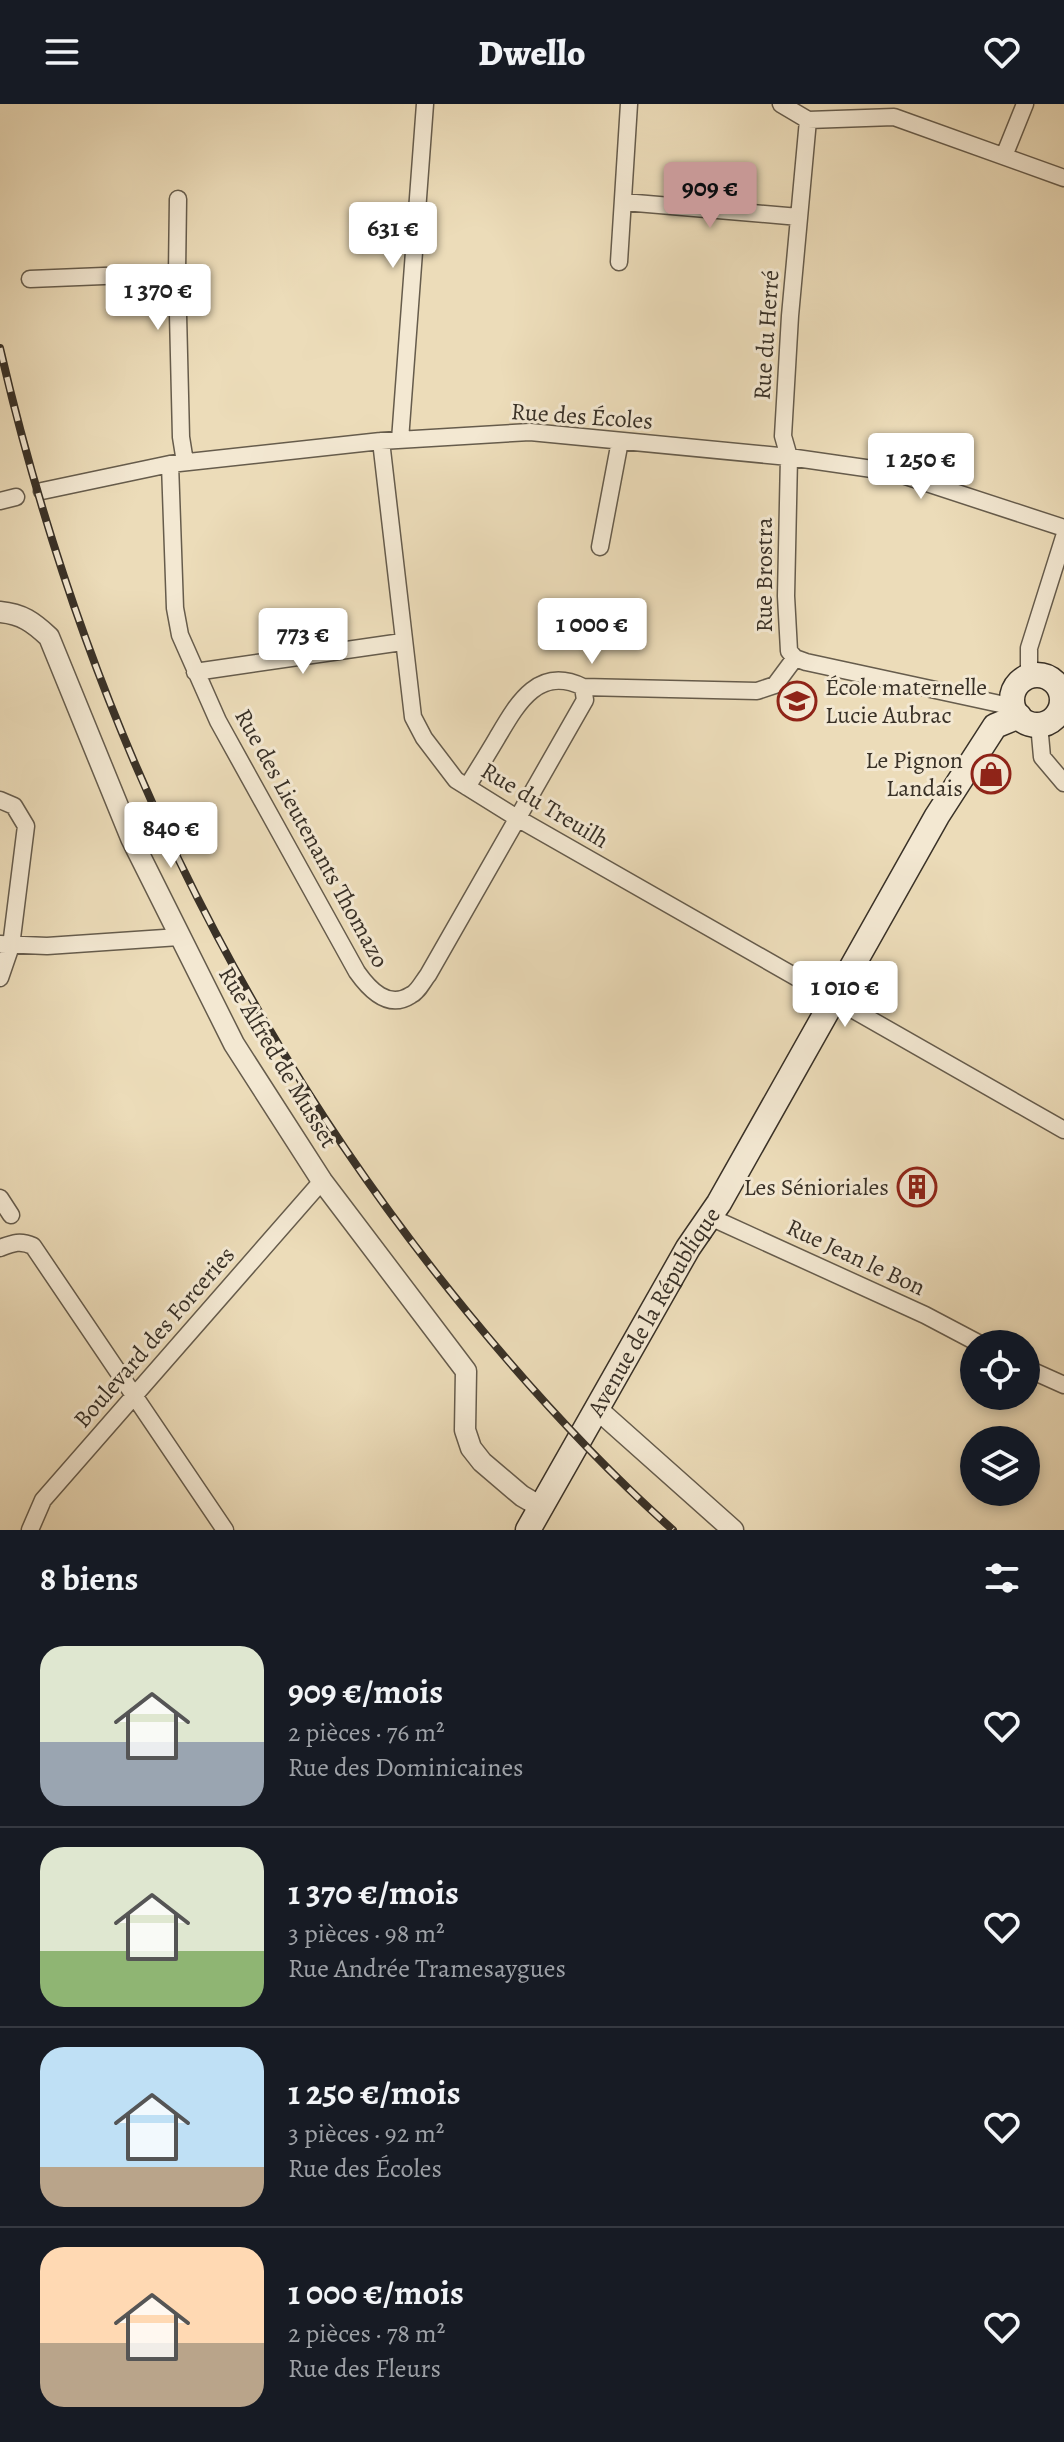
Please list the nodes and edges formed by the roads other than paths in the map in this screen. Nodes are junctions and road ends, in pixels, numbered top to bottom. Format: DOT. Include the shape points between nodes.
graph roads {
  1 [pos="425,104"];
  2 [pos="629,104"];
  3 [pos="781,104"];
  4 [pos="1025,104"];
  5 [pos="896,110"];
  6 [pos="808,120"];
  7 [pos="1004,156"];
  8 [pos="1064,178"];
  9 [pos="178,199"];
  10 [pos="624,202"];
  11 [pos="799,217"];
  12 [pos="619,262"];
  13 [pos="177,273"];
  14 [pos="30,279"];
  15 [pos="400,440"];
  16 [pos="381,441"];
  17 [pos="620,441"];
  18 [pos="789,457"];
  19 [pos="178,463"];
  20 [pos="42,491"];
  21 [pos="1064,528"];
  22 [pos="1064,537"];
  23 [pos="600,547"];
  24 [pos="0,612"];
  25 [pos="402,642"];
  26 [pos="795,658"];
  27 [pos="195,672"];
  28 [pos="1059,674"];
  29 [pos="1029,677"];
  30 [pos="583,687"];
  31 [pos="1024,716"];
  32 [pos="1064,783"];
  33 [pos="467,787"];
  34 [pos="0,800"];
  35 [pos="517,818"];
  36 [pos="179,937"];
  37 [pos="6,945"];
  38 [pos="0,978"];
  39 [pos="834,1000"];
  40 [pos="1064,1130"];
  41 [pos="322,1181"];
  42 [pos="0,1198"];
  43 [pos="11,1215"];
  44 [pos="710,1217"];
  45 [pos="0,1248"];
  46 [pos="960,1333"];
  47 [pos="1040,1374"];
  48 [pos="1064,1385"];
  49 [pos="133,1395"];
  50 [pos="596,1408"];
  51 [pos="541,1507"];
  52 [pos="30,1530"];
  53 [pos="225,1530"];
  54 [pos="528,1530"];
  55 [pos="733,1530"];
  1 -- 15 [label="street"];
  2 -- 10 [label="street"];
  3 -- 6 [label="street"];
  4 -- 7 [label="street"];
  5 -- 6 [label="street"];
  5 -- 7 [label="street"];
  6 -- 11 [label="street, Rue du Herré"];
  7 -- 8 [label="street"];
  9 -- 13 [label="street, Rue des Lieutenants Thomazo"];
  10 -- 11 [label="street"];
  10 -- 12 [label="street"];
  11 -- 18 [label="street, Rue du Herré" via="783,436"];
  13 -- 14 [label="street"];
  13 -- 19 [label="street, Rue des Lieutenants Thomazo"];
  15 -- 16 [label="street, Rue des Écoles"];
  15 -- 17 [label="street, Rue des Écoles" via="530,432"];
  16 -- 19 [label="street, Rue des Écoles"];
  16 -- 25 [label="street, Rue du Treuilh"];
  17 -- 18 [label="street, Rue des Écoles"];
  17 -- 23 [label="street"];
  18 -- 21 [label="street, Rue des Écoles" via="893,472"];
  18 -- 26 [label="street, Rue Brostra" via="786,596 789,651"];
  19 -- 20 [label="street, Rue des Écoles"];
  19 -- 27 [label="street, Rue des Lieutenants Thomazo" via="175,608"];
  22 -- 29 [label="street" via="1029,648"];
  24 -- 36 [label="street, Rue Alfred de Musset" via="31,620 49,637 131,838"];
  25 -- 27 [label="street"];
  25 -- 33 [label="street, Rue du Treuilh" via="413,717 456,780"];
  26 -- 30 [label="street" via="775,685 757,691"];
  26 -- 31 [label="street, Rue Brostra"];
  27 -- 35 [label="street, Rue des Lieutenants Thomazo" via="357,972 383,998 412,995 428,975"];
  28 -- 29 [label="main road"];
  28 -- 31 [label="main road" via="1059,711 1047,722"];
  29 -- 31 [label="main road" via="1014,693"];
  30 -- 33 [label="street" via="555,679 529,692"];
  30 -- 35 [label="street" via="585,700"];
  31 -- 32 [label="street" via="1042,757"];
  31 -- 39 [label="main road, Avenue de la République" via="995,726 985,740"];
  33 -- 35 [label="street, Rue du Treuilh"];
  34 -- 37 [label="street" via="14,806 26,826"];
  35 -- 39 [label="street, Rue du Treuilh"];
  36 -- 37 [label="street"];
  36 -- 41 [label="street, Rue Alfred de Musset" via="234,1044"];
  37 -- 38 [label="street"];
  39 -- 40 [label="street, Rue du Treuilh"];
  39 -- 44 [label="main road, Avenue de la République"];
  41 -- 49 [label="street, Boulevard des Forceries"];
  41 -- 51 [label="street, Rue Alfred de Musset" via="466,1371 465,1430 471,1448"];
  42 -- 43 [label="street"];
  44 -- 46 [label="street, Rue Jean le Bon"];
  44 -- 50 [label="main road, Avenue de la République"];
  45 -- 49 [label="street" via="14,1242 33,1246"];
  47 -- 48 [label="street"];
  49 -- 52 [label="street, Boulevard des Forceries" via="43,1500"];
  49 -- 53 [label="street"];
  50 -- 51 [label="main road, Avenue de la République"];
  50 -- 55 [label="street"];
  51 -- 54 [label="main road, Avenue de la République"];
}
